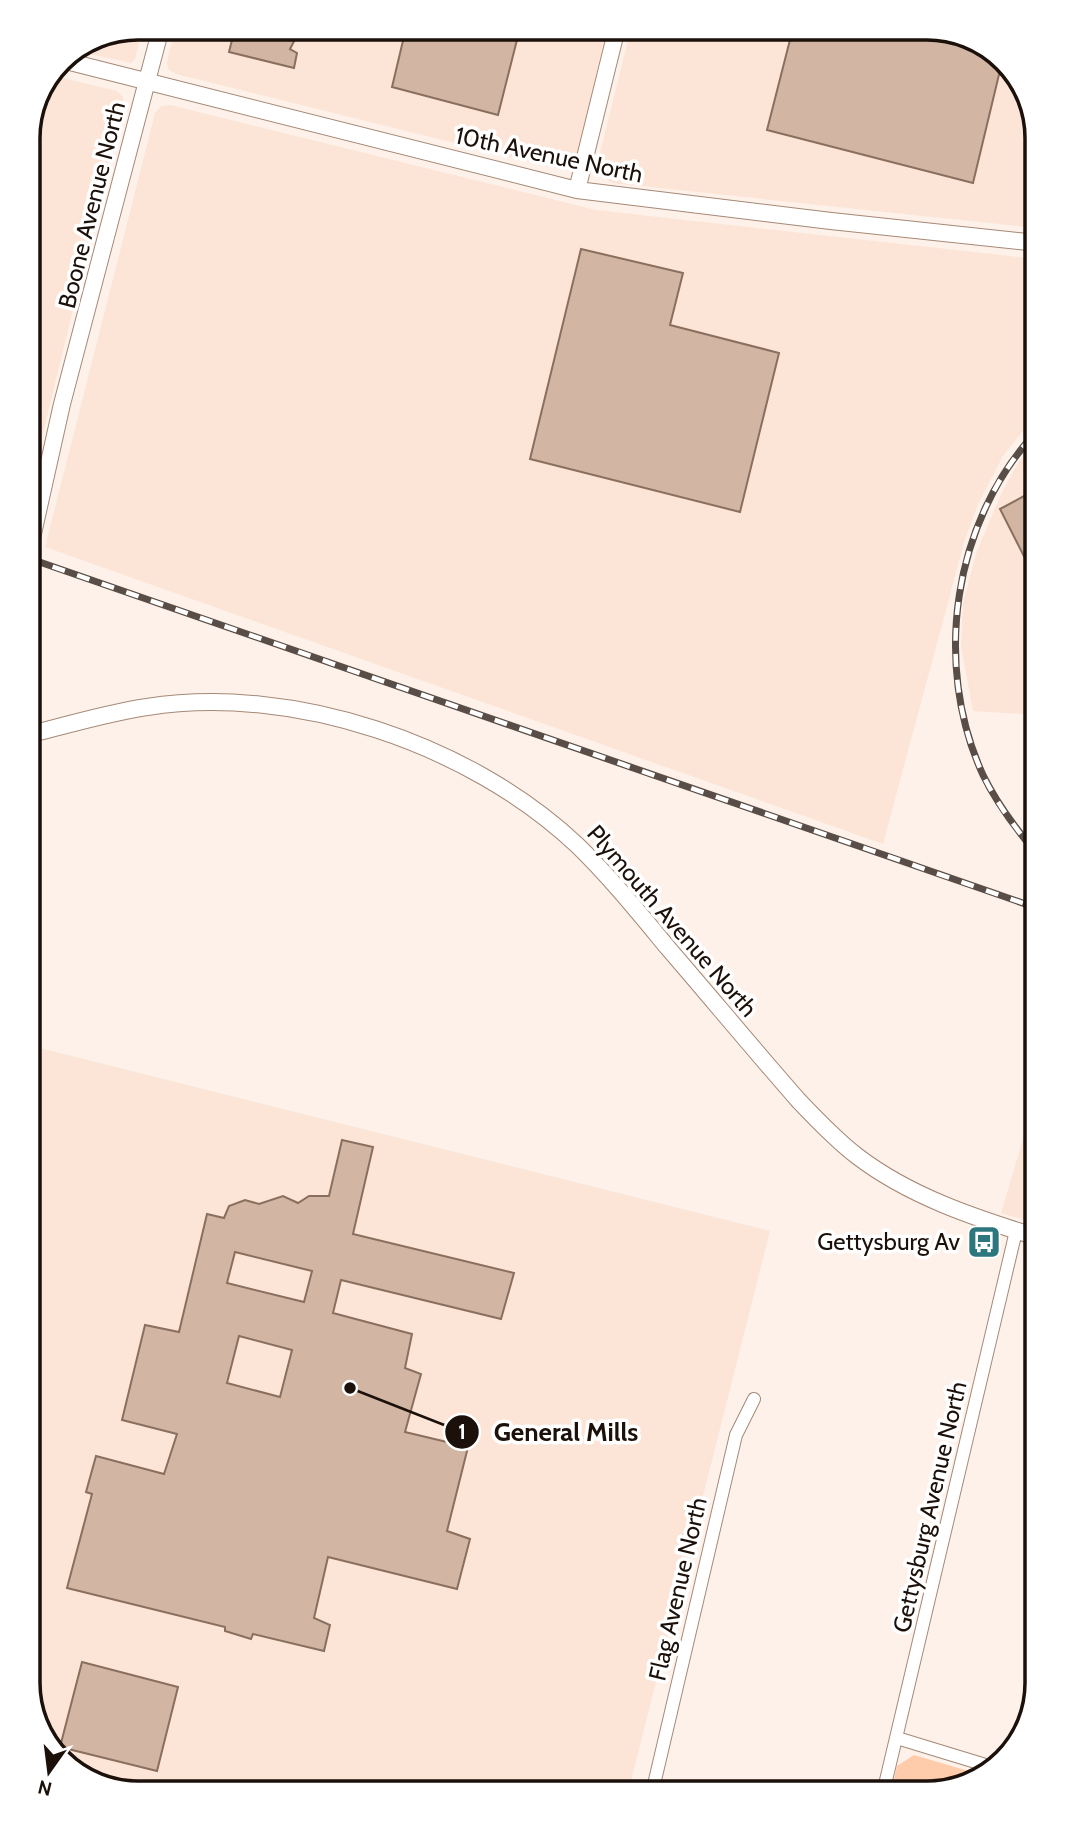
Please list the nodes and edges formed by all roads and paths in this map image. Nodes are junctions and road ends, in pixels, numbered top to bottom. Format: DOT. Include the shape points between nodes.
graph roads {
  1 [pos="158,40"];
  2 [pos="614,40"];
  3 [pos="76,63"];
  4 [pos="146,80"];
  5 [pos="577,190"];
  6 [pos="1025,242"];
  7 [pos="40,502"];
  8 [pos="40,732"];
  9 [pos="1016,1231"];
  10 [pos="1025,1234"];
  11 [pos="754,1399"];
  12 [pos="897,1738"];
  13 [pos="981,1764"];
  14 [pos="655,1781"];
  15 [pos="886,1781"];
  1 -- 4 [label="street, Boone Avenue North"];
  2 -- 5 [label="street"];
  3 -- 4 [label="street, 10th Avenue North"];
  4 -- 5 [label="street, 10th Avenue North"];
  4 -- 7 [label="street, Boone Avenue North"];
  5 -- 6 [label="street, 10th Avenue North"];
  8 -- 9 [label="street, Plymouth Avenue North" via="148,706 257,704 369,727 492,780 576,844 612,881 826,1130 858,1157 931,1199"];
  9 -- 10 [label="street, Plymouth Avenue North"];
  9 -- 12 [label="street, Gettysburg Avenue North"];
  11 -- 14 [label="street, Flag Avenue North" via="736,1435"];
  12 -- 13 [label="street"];
  12 -- 15 [label="street, Gettysburg Avenue North"];
}
